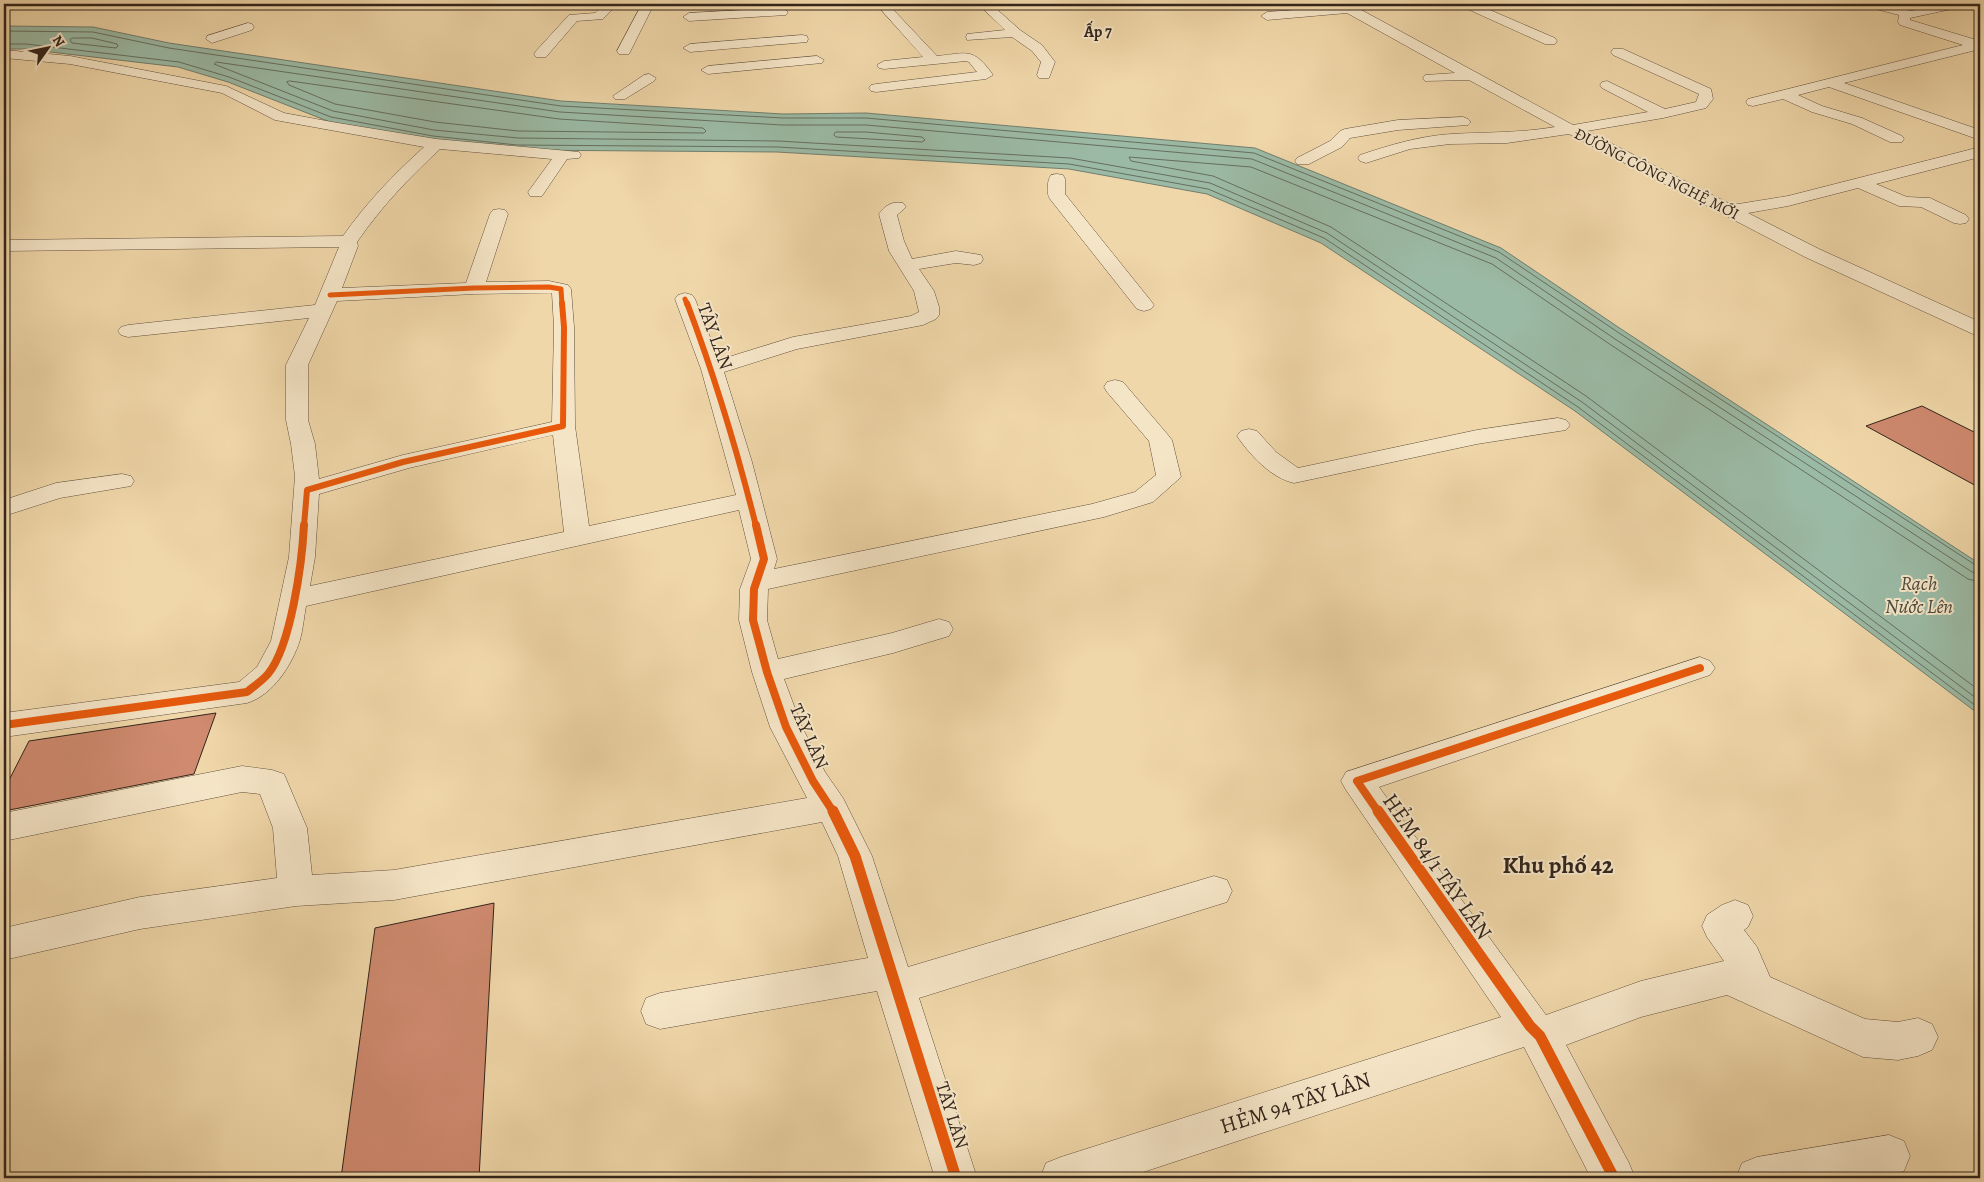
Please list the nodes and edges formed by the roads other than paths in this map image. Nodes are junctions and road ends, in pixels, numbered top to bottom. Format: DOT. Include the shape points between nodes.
graph roads {
  1 [pos="611,4"];
  2 [pos="648,4"];
  3 [pos="882,4"];
  4 [pos="984,4"];
  5 [pos="1366,4"];
  6 [pos="1467,4"];
  7 [pos="1872,4"];
  8 [pos="1957,4"];
  9 [pos="1345,6"];
  10 [pos="780,8"];
  11 [pos="1909,14"];
  12 [pos="714,16"];
  13 [pos="1268,16"];
  14 [pos="689,17"];
  15 [pos="243,28"];
  16 [pos="1015,33"];
  17 [pos="972,37"];
  18 [pos="215,38"];
  19 [pos="802,39"];
  20 [pos="1550,41"];
  21 [pos="725,45"];
  22 [pos="1979,45"];
  23 [pos="690,48"];
  24 [pos="624,51"];
  25 [pos="1618,52"];
  26 [pos="4,54"];
  27 [pos="540,54"];
  28 [pos="934,61"];
  29 [pos="708,70"];
  30 [pos="1044,75"];
  31 [pos="1471,76"];
  32 [pos="649,78"];
  33 [pos="1430,78"];
  34 [pos="1830,83"];
  35 [pos="897,84"];
  36 [pos="1607,85"];
  37 [pos="876,88"];
  38 [pos="1784,94"];
  39 [pos="620,96"];
  40 [pos="1753,102"];
  41 [pos="1541,114"];
  42 [pos="1663,114"];
  43 [pos="1514,118"];
  44 [pos="1479,121"];
  45 [pos="1569,128"];
  46 [pos="1980,135"];
  47 [pos="1896,139"];
  48 [pos="436,144"];
  49 [pos="1980,152"];
  50 [pos="1366,158"];
  51 [pos="1303,161"];
  52 [pos="1057,179"];
  53 [pos="1860,183"];
  54 [pos="536,192"];
  55 [pos="897,207"];
  56 [pos="1730,211"];
  57 [pos="499,214"];
  58 [pos="1960,219"];
  59 [pos="348,242"];
  60 [pos="4,246"];
  61 [pos="974,259"];
  62 [pos="907,265"];
  63 [pos="474,288"];
  64 [pos="685,299"];
  65 [pos="327,302"];
  66 [pos="1144,305"];
  67 [pos="1980,330"];
  68 [pos="128,331"];
  69 [pos="712,369"];
  70 [pos="1115,387"];
  71 [pos="1558,425"];
  72 [pos="563,426"];
  73 [pos="1248,436"];
  74 [pos="122,481"];
  75 [pos="307,490"];
  76 [pos="750,500"];
  77 [pos="4,508"];
  78 [pos="578,537"];
  79 [pos="756,582"];
  80 [pos="294,599"];
  81 [pos="939,629"];
  82 [pos="1700,668"];
  83 [pos="767,672"];
  84 [pos="4,725"];
  85 [pos="830,807"];
  86 [pos="4,828"];
  87 [pos="296,891"];
  88 [pos="1214,891"];
  89 [pos="1736,916"];
  90 [pos="4,944"];
  91 [pos="893,979"];
  92 [pos="1756,990"];
  93 [pos="660,1010"];
  94 [pos="1535,1031"];
  95 [pos="1918,1037"];
  96 [pos="1888,1156"];
  97 [pos="956,1178"];
  98 [pos="1061,1178"];
  99 [pos="1614,1178"];
  100 [pos="1757,1178"];
  1 -- 27 [label="street" via="599,16 573,18"];
  2 -- 24 [label="street"];
  3 -- 28 [label="street"];
  4 -- 16 [label="street"];
  5 -- 9 [label="street"];
  6 -- 20 [label="street"];
  7 -- 11 [label="street"];
  8 -- 11 [label="street"];
  9 -- 13 [label="street"];
  9 -- 31 [label="street, ĐƯỜNG CÔNG NGHỆ MỚI"];
  10 -- 12 [label="street"];
  10 -- 19 [label="street"];
  11 -- 22 [label="street" via="1904,16 1904,22"];
  12 -- 14 [label="street"];
  12 -- 21 [label="street"];
  15 -- 18 [label="street"];
  16 -- 17 [label="street"];
  16 -- 30 [label="street" via="1038,48 1048,62"];
  19 -- 21 [label="street"];
  19 -- 29 [label="street" via="819,62"];
  21 -- 23 [label="street"];
  22 -- 34 [label="street"];
  25 -- 42 [label="street" via="1706,92 1706,99 1701,105"];
  26 -- 48 [label="street" via="70,60 183,81 226,90 280,116"];
  28 -- 35 [label="street" via="883,63"];
  28 -- 35 [label="street" via="966,57 974,59 986,74"];
  31 -- 33 [label="street"];
  31 -- 41 [label="street, ĐƯỜNG CÔNG NGHỆ MỚI"];
  32 -- 39 [label="street"];
  34 -- 38 [label="street"];
  34 -- 46 [label="street"];
  35 -- 37 [label="street"];
  36 -- 42 [label="street"];
  38 -- 40 [label="street"];
  38 -- 47 [label="street"];
  41 -- 43 [label="street"];
  41 -- 45 [label="street, ĐƯỜNG CÔNG NGHỆ MỚI"];
  42 -- 45 [label="street"];
  44 -- 51 [label="street" via="1407,124 1345,134 1336,144"];
  45 -- 50 [label="street" via="1507,138 1450,139 1408,145"];
  45 -- 56 [label="street, ĐƯỜNG CÔNG NGHỆ MỚI"];
  48 -- 54 [label="street" via="568,154"];
  48 -- 59 [label="street" via="392,185"];
  49 -- 53 [label="street"];
  52 -- 66 [label="street" via="1056,195"];
  53 -- 56 [label="street"];
  53 -- 58 [label="street" via="1905,202 1924,202"];
  55 -- 62 [label="street" via="888,214 892,233"];
  56 -- 67 [label="street, ĐƯỜNG CÔNG NGHỆ MỚI" via="1812,253"];
  57 -- 63 [label="street"];
  59 -- 60 [label="street"];
  59 -- 65 [label="street"];
  61 -- 62 [label="street" via="956,257"];
  62 -- 69 [label="street" via="925,294 930,306 929,315 916,321 793,343"];
  63 -- 65 [label="street"];
  63 -- 72 [label="street" via="561,289"];
  64 -- 69 [label="street, TÂY LÂN"];
  65 -- 68 [label="street"];
  65 -- 75 [label="street" via="297,365 297,420 308,476"];
  69 -- 76 [label="street, TÂY LÂN"];
  70 -- 79 [label="street" via="1160,440 1169,477 1144,497 1096,511"];
  71 -- 73 [label="street" via="1477,437 1294,476 1268,457"];
  72 -- 75 [label="street" via="403,462"];
  72 -- 78 [label="street"];
  74 -- 77 [label="street" via="56,491"];
  75 -- 80 [label="street" via="302,557"];
  76 -- 78 [label="street"];
  76 -- 79 [label="street, TÂY LÂN" via="764,559"];
  78 -- 80 [label="street"];
  79 -- 83 [label="street, TÂY LÂN" via="753,620"];
  80 -- 84 [label="street" via="285,641 268,674 247,692"];
  81 -- 83 [label="street"];
  82 -- 94 [label="street, HẺM 84/1 TÂY LÂN" via="1357,781"];
  83 -- 85 [label="street, TÂY LÂN" via="786,727 812,781"];
  85 -- 87 [label="street" via="394,885"];
  85 -- 91 [label="street, TÂY LÂN" via="855,856"];
  86 -- 87 [label="street" via="242,778 272,783 290,828"];
  87 -- 90 [label="street" via="140,913"];
  88 -- 91 [label="street"];
  89 -- 92 [label="street" via="1720,926 1744,959"];
  91 -- 93 [label="street"];
  91 -- 97 [label="street, TÂY LÂN"];
  92 -- 94 [label="street, HẺM 94 TÂY LÂN" via="1729,977"];
  92 -- 95 [label="street, HẺM 94 TÂY LÂN" via="1863,1038 1898,1041"];
  94 -- 98 [label="street, HẺM 94 TÂY LÂN"];
  94 -- 99 [label="street, HẺM 84/1 TÂY LÂN"];
  96 -- 100 [label="street"];
}
